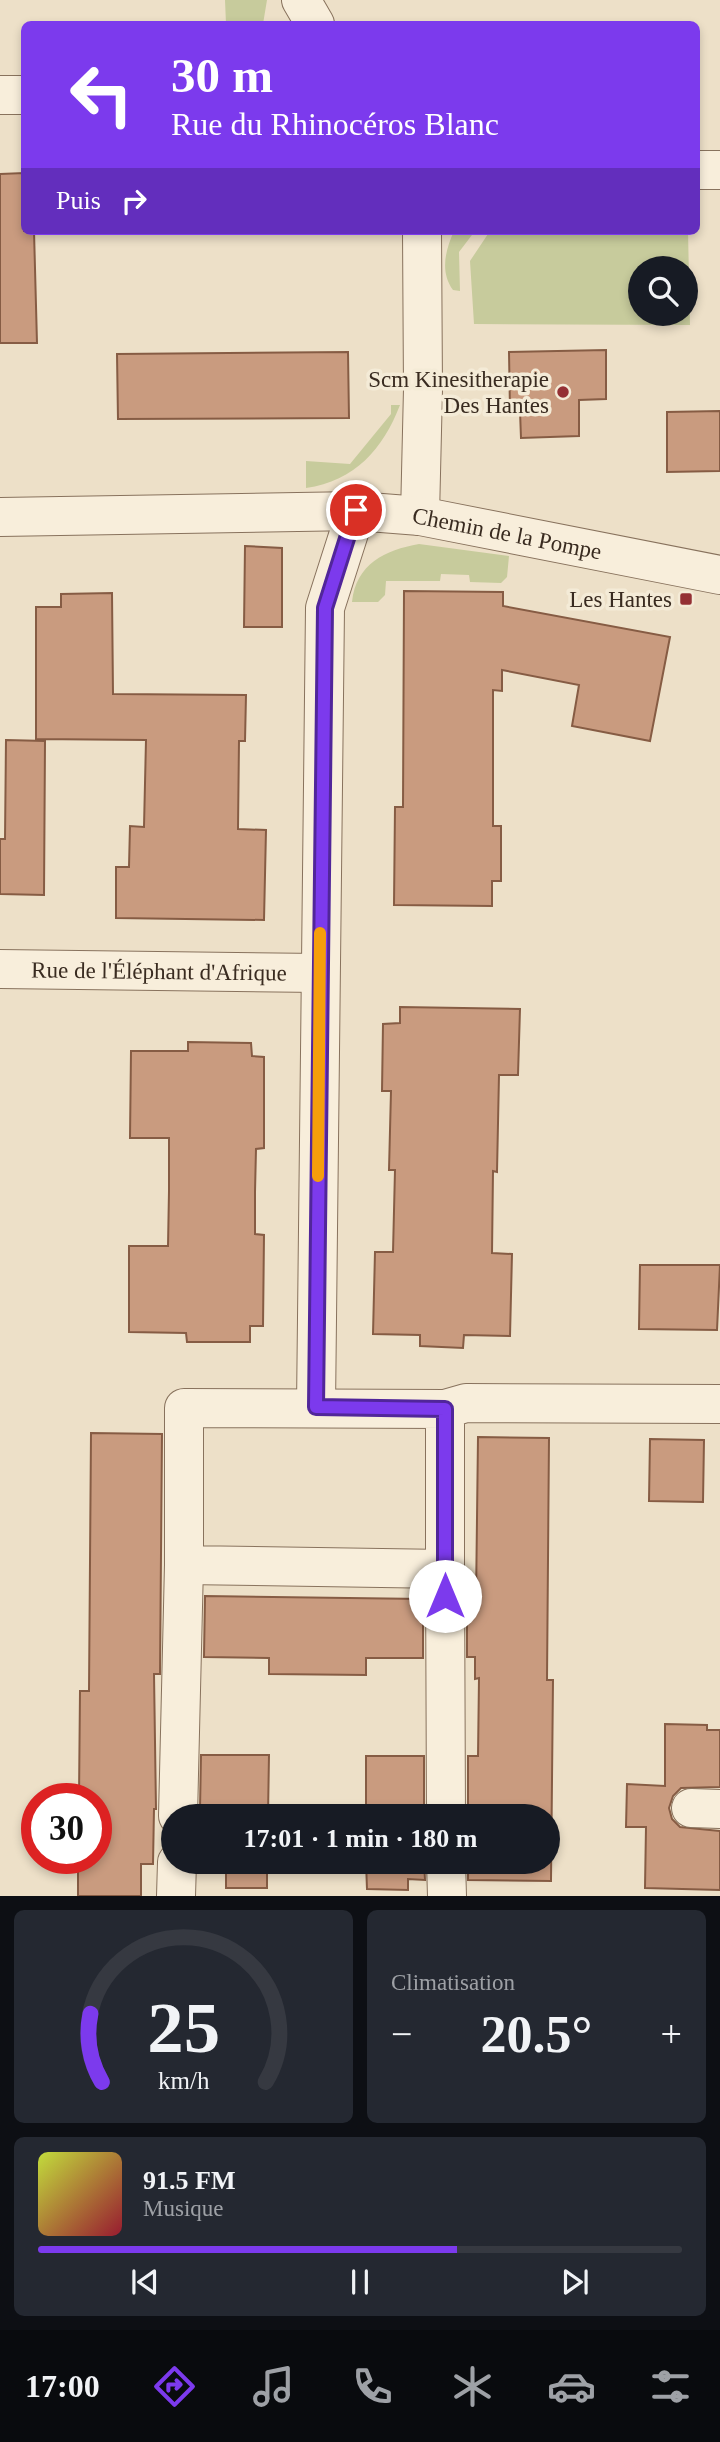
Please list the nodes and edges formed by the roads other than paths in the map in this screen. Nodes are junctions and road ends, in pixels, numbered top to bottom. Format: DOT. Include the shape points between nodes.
graph roads {
  1 [pos="301,0"];
  2 [pos="313,21"];
  3 [pos="0,95"];
  4 [pos="21,95"];
  5 [pos="700,170"];
  6 [pos="720,170"];
  7 [pos="422,235"];
  8 [pos="356,510"];
  9 [pos="420,516"];
  10 [pos="0,517"];
  11 [pos="720,575"];
  12 [pos="0,969"];
  13 [pos="320,973"];
  14 [pos="720,1404"];
  15 [pos="316,1407"];
  16 [pos="445,1409"];
  17 [pos="184,1565"];
  18 [pos="445,1569"];
  19 [pos="178,1804"];
  20 [pos="446,1804"];
  21 [pos="177,1874"];
  22 [pos="446,1874"];
  23 [pos="176,1896"];
  24 [pos="447,1896"];
  1 -- 2 [label="street"];
  3 -- 4 [label="street"];
  5 -- 6 [label="street"];
  7 -- 9 [label="street"];
  8 -- 9 [label="street, Chemin de la Pompe"];
  8 -- 10 [label="street, Chemin de la Pompe"];
  8 -- 13 [label="street" via="325,608"];
  9 -- 11 [label="street, Chemin de la Pompe"];
  12 -- 13 [label="street, Rue de l'Éléphant d'Afrique"];
  13 -- 15 [label="street"];
  14 -- 16 [label="street" via="466,1403"];
  15 -- 16 [label="street"];
  15 -- 17 [label="street" via="184,1408"];
  16 -- 18 [label="street"];
  17 -- 18 [label="street"];
  17 -- 19 [label="street"];
  18 -- 20 [label="street"];
  21 -- 23 [label="street"];
  22 -- 24 [label="street"];
}
